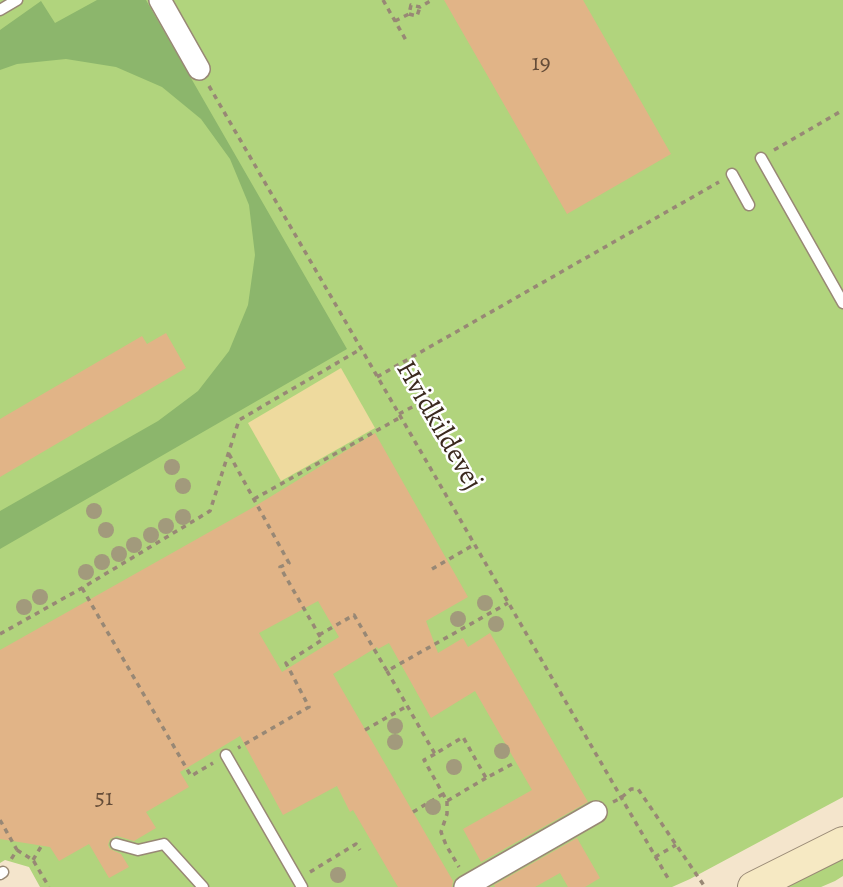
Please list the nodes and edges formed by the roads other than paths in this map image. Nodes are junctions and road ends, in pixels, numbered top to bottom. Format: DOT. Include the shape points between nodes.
graph roads {
  1 [pos="17,0"];
  2 [pos="160,0"];
  3 [pos="0,10"];
  4 [pos="199,69"];
  5 [pos="761,158"];
  6 [pos="732,174"];
  7 [pos="750,205"];
  8 [pos="843,303"];
  9 [pos="226,755"];
  10 [pos="596,812"];
  11 [pos="843,842"];
  12 [pos="116,844"];
  13 [pos="299,883"];
  14 [pos="467,886"];
  15 [pos="202,887"];
  16 [pos="753,887"];
  1 -- 3 [label="lane"];
  2 -- 4 [label="street"];
  5 -- 8 [label="lane"];
  6 -- 7 [label="lane"];
  9 -- 13 [label="lane"];
  10 -- 14 [label="street"];
  11 -- 16 [label="street"];
  12 -- 15 [label="lane" via="138,850 164,844"];
}
